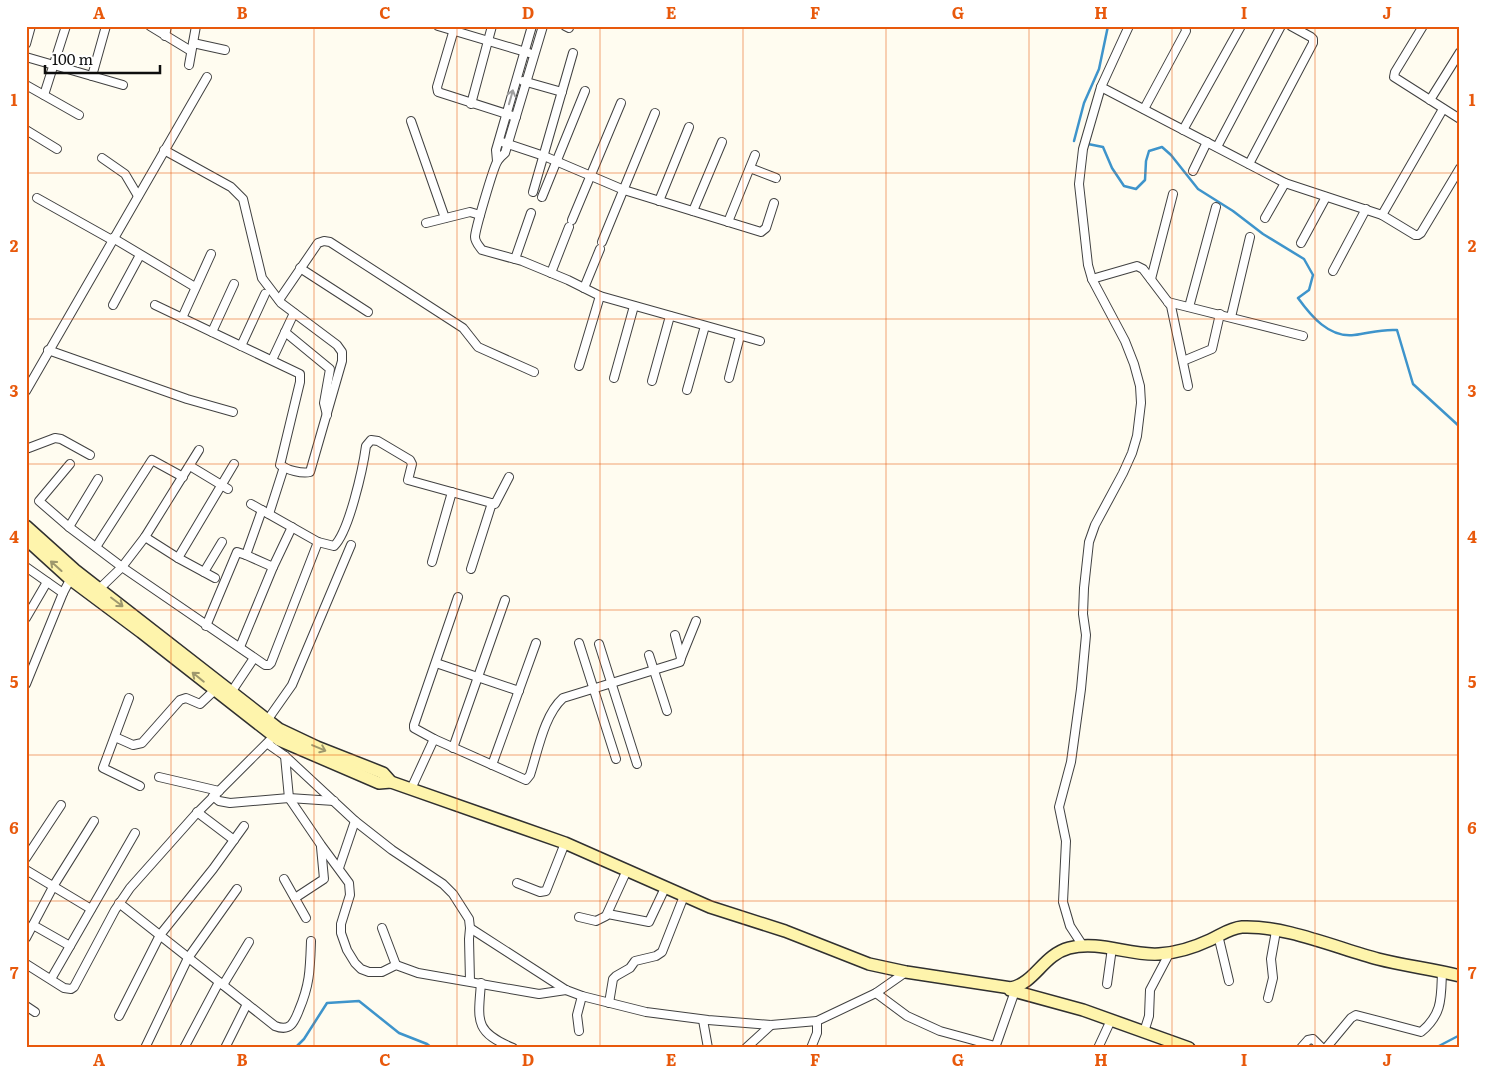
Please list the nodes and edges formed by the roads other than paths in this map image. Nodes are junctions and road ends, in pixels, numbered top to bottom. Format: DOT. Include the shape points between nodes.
graph roads {
  1 [pos="32,26"];
  2 [pos="66,26"];
  3 [pos="106,26"];
  4 [pos="150,26"];
  5 [pos="167,26"];
  6 [pos="196,26"];
  7 [pos="438,26"];
  8 [pos="492,26"];
  9 [pos="532,26"];
  10 [pos="542,26"];
  11 [pos="1129,26"];
  12 [pos="1240,26"];
  13 [pos="1281,26"];
  14 [pos="1291,26"];
  15 [pos="1423,26"];
  16 [pos="1187,28"];
  17 [pos="1300,28"];
  18 [pos="454,29"];
  19 [pos="165,36"];
  20 [pos="488,41"];
  21 [pos="26,44"];
  22 [pos="192,47"];
  23 [pos="225,50"];
  24 [pos="525,51"];
  25 [pos="1460,52"];
  26 [pos="573,53"];
  27 [pos="534,54"];
  28 [pos="26,58"];
  29 [pos="189,65"];
  30 [pos="55,66"];
  31 [pos="92,76"];
  32 [pos="207,77"];
  33 [pos="517,79"];
  34 [pos="526,82"];
  35 [pos="26,85"];
  36 [pos="122,85"];
  37 [pos="1101,86"];
  38 [pos="585,91"];
  39 [pos="562,92"];
  40 [pos="44,95"];
  41 [pos="1430,100"];
  42 [pos="621,103"];
  43 [pos="471,104"];
  44 [pos="1144,109"];
  45 [pos="1444,109"];
  46 [pos="655,113"];
  47 [pos="506,114"];
  48 [pos="79,115"];
  49 [pos="516,117"];
  50 [pos="1460,119"];
  51 [pos="411,121"];
  52 [pos="689,127"];
  53 [pos="26,130"];
  54 [pos="1183,130"];
  55 [pos="499,140"];
  56 [pos="722,142"];
  57 [pos="1207,142"];
  58 [pos="508,143"];
  59 [pos="1217,147"];
  60 [pos="57,149"];
  61 [pos="164,150"];
  62 [pos="755,155"];
  63 [pos="544,156"];
  64 [pos="102,158"];
  65 [pos="498,162"];
  66 [pos="556,162"];
  67 [pos="1250,164"];
  68 [pos="750,168"];
  69 [pos="1460,168"];
  70 [pos="1193,171"];
  71 [pos="590,177"];
  72 [pos="776,178"];
  73 [pos="1285,183"];
  74 [pos="624,190"];
  75 [pos="533,192"];
  76 [pos="1173,194"];
  77 [pos="138,196"];
  78 [pos="542,197"];
  79 [pos="1326,197"];
  80 [pos="37,198"];
  81 [pos="659,201"];
  82 [pos="774,204"];
  83 [pos="1216,207"];
  84 [pos="1366,209"];
  85 [pos="693,211"];
  86 [pos="531,213"];
  87 [pos="480,215"];
  88 [pos="1382,215"];
  89 [pos="445,218"];
  90 [pos="1265,218"];
  91 [pos="728,222"];
  92 [pos="426,223"];
  93 [pos="1250,237"];
  94 [pos="113,239"];
  95 [pos="1301,243"];
  96 [pos="211,254"];
  97 [pos="140,255"];
  98 [pos="515,259"];
  99 [pos="300,268"];
  100 [pos="1333,272"];
  101 [pos="551,273"];
  102 [pos="1092,279"];
  103 [pos="1151,279"];
  104 [pos="234,284"];
  105 [pos="195,287"];
  106 [pos="584,288"];
  107 [pos="265,294"];
  108 [pos="600,296"];
  109 [pos="279,300"];
  110 [pos="1168,302"];
  111 [pos="113,305"];
  112 [pos="155,305"];
  113 [pos="634,306"];
  114 [pos="1189,307"];
  115 [pos="368,312"];
  116 [pos="294,314"];
  117 [pos="1220,314"];
  118 [pos="670,316"];
  119 [pos="1230,317"];
  120 [pos="182,318"];
  121 [pos="705,326"];
  122 [pos="212,332"];
  123 [pos="285,332"];
  124 [pos="740,336"];
  125 [pos="1303,336"];
  126 [pos="760,341"];
  127 [pos="242,346"];
  128 [pos="48,350"];
  129 [pos="272,360"];
  130 [pos="1182,361"];
  131 [pos="579,366"];
  132 [pos="534,372"];
  133 [pos="614,378"];
  134 [pos="729,378"];
  135 [pos="652,381"];
  136 [pos="1188,386"];
  137 [pos="26,390"];
  138 [pos="687,390"];
  139 [pos="233,412"];
  140 [pos="327,415"];
  141 [pos="26,449"];
  142 [pos="199,450"];
  143 [pos="90,455"];
  144 [pos="70,464"];
  145 [pos="234,464"];
  146 [pos="190,466"];
  147 [pos="284,467"];
  148 [pos="183,477"];
  149 [pos="509,477"];
  150 [pos="98,479"];
  151 [pos="225,488"];
  152 [pos="452,492"];
  153 [pos="492,503"];
  154 [pos="251,504"];
  155 [pos="265,512"];
  156 [pos="26,526"];
  157 [pos="69,527"];
  158 [pos="292,527"];
  159 [pos="145,537"];
  160 [pos="26,539"];
  161 [pos="222,542"];
  162 [pos="318,542"];
  163 [pos="352,545"];
  164 [pos="96,547"];
  165 [pos="246,555"];
  166 [pos="178,558"];
  167 [pos="432,562"];
  168 [pos="26,567"];
  169 [pos="122,567"];
  170 [pos="272,567"];
  171 [pos="471,568"];
  172 [pos="204,572"];
  173 [pos="72,574"];
  174 [pos="215,578"];
  175 [pos="47,582"];
  176 [pos="97,592"];
  177 [pos="62,593"];
  178 [pos="458,597"];
  179 [pos="505,600"];
  180 [pos="26,618"];
  181 [pos="696,621"];
  182 [pos="206,626"];
  183 [pos="675,635"];
  184 [pos="536,643"];
  185 [pos="579,643"];
  186 [pos="598,644"];
  187 [pos="240,647"];
  188 [pos="649,655"];
  189 [pos="254,658"];
  190 [pos="681,658"];
  191 [pos="436,663"];
  192 [pos="654,670"];
  193 [pos="478,677"];
  194 [pos="612,683"];
  195 [pos="26,684"];
  196 [pos="218,686"];
  197 [pos="594,688"];
  198 [pos="519,691"];
  199 [pos="230,696"];
  200 [pos="129,698"];
  201 [pos="667,711"];
  202 [pos="265,724"];
  203 [pos="274,736"];
  204 [pos="115,738"];
  205 [pos="434,739"];
  206 [pos="453,748"];
  207 [pos="285,756"];
  208 [pos="616,759"];
  209 [pos="638,764"];
  210 [pos="492,765"];
  211 [pos="159,777"];
  212 [pos="140,786"];
  213 [pos="412,789"];
  214 [pos="216,793"];
  215 [pos="289,798"];
  216 [pos="334,801"];
  217 [pos="61,806"];
  218 [pos="198,812"];
  219 [pos="94,821"];
  220 [pos="355,821"];
  221 [pos="244,826"];
  222 [pos="135,833"];
  223 [pos="234,840"];
  224 [pos="565,843"];
  225 [pos="320,845"];
  226 [pos="26,858"];
  227 [pos="339,868"];
  228 [pos="26,870"];
  229 [pos="626,870"];
  230 [pos="284,879"];
  231 [pos="516,883"];
  232 [pos="54,886"];
  233 [pos="664,888"];
  234 [pos="237,889"];
  235 [pos="684,896"];
  236 [pos="295,898"];
  237 [pos="119,903"];
  238 [pos="91,909"];
  239 [pos="608,914"];
  240 [pos="579,917"];
  241 [pos="306,918"];
  242 [pos="33,925"];
  243 [pos="382,928"];
  244 [pos="470,928"];
  245 [pos="1276,931"];
  246 [pos="160,935"];
  247 [pos="1218,935"];
  248 [pos="26,938"];
  249 [pos="312,941"];
  250 [pos="250,942"];
  251 [pos="70,946"];
  252 [pos="1083,946"];
  253 [pos="1112,948"];
  254 [pos="1170,952"];
  255 [pos="188,958"];
  256 [pos="26,964"];
  257 [pos="396,965"];
  258 [pos="1442,971"];
  259 [pos="906,972"];
  260 [pos="1460,976"];
  261 [pos="51,979"];
  262 [pos="1229,981"];
  263 [pos="470,982"];
  264 [pos="221,983"];
  265 [pos="481,983"];
  266 [pos="1107,984"];
  267 [pos="1001,987"];
  268 [pos="566,990"];
  269 [pos="1015,991"];
  270 [pos="876,993"];
  271 [pos="582,996"];
  272 [pos="1268,998"];
  273 [pos="609,1003"];
  274 [pos="247,1004"];
  275 [pos="26,1006"];
  276 [pos="35,1012"];
  277 [pos="119,1016"];
  278 [pos="703,1020"];
  279 [pos="1111,1020"];
  280 [pos="817,1021"];
  281 [pos="772,1025"];
  282 [pos="579,1031"];
  283 [pos="1144,1032"];
  284 [pos="995,1047"];
  285 [pos="145,1048"];
  286 [pos="184,1048"];
  287 [pos="225,1048"];
  288 [pos="513,1048"];
  289 [pos="708,1048"];
  290 [pos="746,1048"];
  291 [pos="811,1048"];
  292 [pos="1098,1048"];
  293 [pos="1189,1048"];
  294 [pos="1300,1048"];
  295 [pos="1324,1048"];
  1 -- 21 [label="street"];
  2 -- 30 [label="street"];
  3 -- 31 [label="street"];
  4 -- 19 [label="street"];
  5 -- 19 [label="street"];
  6 -- 22 [label="street"];
  7 -- 18 [label="street"];
  8 -- 20 [label="street"];
  9 -- 24 [label="street"];
  10 -- 27 [label="street"];
  11 -- 37 [label="street"];
  12 -- 54 [label="street"];
  13 -- 59 [label="street"];
  14 -- 17 [label="street"];
  15 -- 41 [label="street" via="1394,76"];
  16 -- 44 [label="street"];
  17 -- 67 [label="street" via="1313,39 1313,43"];
  18 -- 20 [label="street"];
  18 -- 43 [label="street" via="437,91"];
  19 -- 22 [label="street"];
  20 -- 24 [label="street"];
  20 -- 43 [label="street"];
  22 -- 23 [label="street"];
  22 -- 29 [label="street"];
  24 -- 27 [label="street"];
  24 -- 33 [label="street"];
  25 -- 41 [label="street"];
  26 -- 39 [label="street"];
  27 -- 34 [label="street"];
  28 -- 30 [label="street"];
  30 -- 31 [label="street"];
  30 -- 40 [label="street"];
  31 -- 36 [label="street"];
  32 -- 61 [label="street"];
  33 -- 34 [label="street"];
  47 -- 33 [label="street, one-way"];
  34 -- 39 [label="street"];
  34 -- 49 [label="street"];
  35 -- 40 [label="street"];
  37 -- 44 [label="street"];
  37 -- 102 [label="street" via="1084,143 1079,184"];
  38 -- 66 [label="street"];
  39 -- 63 [label="street"];
  40 -- 48 [label="street"];
  41 -- 45 [label="street"];
  42 -- 71 [label="street"];
  43 -- 47 [label="street"];
  44 -- 54 [label="street"];
  45 -- 50 [label="street"];
  45 -- 88 [label="street"];
  46 -- 74 [label="street"];
  47 -- 49 [label="street"];
  47 -- 55 [label="street"];
  49 -- 58 [label="street"];
  51 -- 89 [label="street"];
  52 -- 81 [label="street"];
  53 -- 60 [label="street"];
  54 -- 57 [label="street"];
  55 -- 58 [label="street"];
  55 -- 65 [label="street" via="496,150"];
  56 -- 85 [label="street"];
  57 -- 59 [label="street"];
  57 -- 70 [label="street"];
  58 -- 63 [label="street"];
  58 -- 65 [label="street"];
  59 -- 67 [label="street"];
  61 -- 77 [label="street"];
  61 -- 109 [label="street" via="240,194 260,273"];
  62 -- 68 [label="street"];
  63 -- 66 [label="street"];
  63 -- 75 [label="street"];
  64 -- 77 [label="street" via="125,174"];
  65 -- 87 [label="street"];
  66 -- 71 [label="street"];
  66 -- 78 [label="street"];
  67 -- 73 [label="street"];
  68 -- 72 [label="street"];
  68 -- 91 [label="street"];
  69 -- 88 [label="street" via="1418,235"];
  71 -- 74 [label="street"];
  71 -- 101 [label="street"];
  73 -- 79 [label="street"];
  73 -- 90 [label="street"];
  74 -- 81 [label="street"];
  74 -- 106 [label="street"];
  76 -- 103 [label="street"];
  77 -- 94 [label="street"];
  79 -- 84 [label="street"];
  79 -- 95 [label="street"];
  80 -- 94 [label="street"];
  81 -- 85 [label="street"];
  82 -- 91 [label="street" via="766,228 761,232"];
  83 -- 114 [label="street"];
  84 -- 88 [label="street"];
  84 -- 100 [label="street"];
  85 -- 91 [label="street"];
  86 -- 98 [label="street"];
  87 -- 89 [label="street" via="470,212"];
  87 -- 98 [label="street" via="475,232 478,245 482,250"];
  89 -- 92 [label="street"];
  93 -- 119 [label="street"];
  94 -- 97 [label="street"];
  94 -- 128 [label="street"];
  96 -- 105 [label="street"];
  97 -- 105 [label="street"];
  97 -- 111 [label="street"];
  98 -- 101 [label="street"];
  99 -- 109 [label="street"];
  99 -- 115 [label="street"];
  99 -- 132 [label="street" via="320,241 330,242 463,328 478,347"];
  101 -- 106 [label="street"];
  102 -- 103 [label="street" via="1137,266"];
  102 -- 252 [label="street" via="1125,341 1140,386 1141,403 1132,453 1089,542 1081,689 1071,762 1059,807 1066,841 1063,902 1070,926"];
  103 -- 110 [label="street"];
  104 -- 122 [label="street"];
  105 -- 120 [label="street"];
  106 -- 108 [label="street"];
  107 -- 127 [label="street"];
  108 -- 113 [label="street"];
  108 -- 131 [label="street"];
  109 -- 116 [label="street"];
  110 -- 114 [label="street"];
  110 -- 130 [label="street"];
  112 -- 120 [label="street"];
  113 -- 118 [label="street"];
  113 -- 133 [label="street"];
  114 -- 117 [label="street"];
  116 -- 123 [label="street"];
  116 -- 140 [label="street" via="342,352"];
  117 -- 119 [label="street"];
  117 -- 130 [label="street" via="1212,349"];
  118 -- 121 [label="street"];
  118 -- 135 [label="street"];
  119 -- 125 [label="street"];
  120 -- 122 [label="street"];
  121 -- 124 [label="street"];
  121 -- 138 [label="street"];
  122 -- 127 [label="street"];
  123 -- 129 [label="street"];
  123 -- 140 [label="street" via="330,369 324,403"];
  124 -- 126 [label="street"];
  124 -- 134 [label="street"];
  127 -- 129 [label="street"];
  128 -- 137 [label="street"];
  128 -- 139 [label="street"];
  129 -- 147 [label="street" via="301,377 280,463"];
  130 -- 136 [label="street"];
  140 -- 147 [label="street" via="310,472"];
  141 -- 143 [label="street" via="55,438"];
  142 -- 146 [label="street"];
  144 -- 157 [label="street" via="39,501"];
  145 -- 151 [label="street"];
  146 -- 148 [label="street"];
  146 -- 151 [label="street"];
  147 -- 155 [label="street"];
  148 -- 159 [label="street"];
  148 -- 164 [label="street" via="152,460"];
  149 -- 153 [label="street" via="495,504"];
  150 -- 157 [label="street"];
  151 -- 166 [label="street"];
  152 -- 153 [label="street"];
  152 -- 162 [label="street" via="408,480 410,460 371,440 366,446 353,501 338,541 334,546"];
  152 -- 167 [label="street"];
  153 -- 171 [label="street"];
  154 -- 155 [label="street"];
  155 -- 158 [label="street"];
  155 -- 165 [label="street"];
  156 -- 173 [label="street"];
  157 -- 164 [label="street"];
  158 -- 162 [label="street"];
  158 -- 170 [label="street"];
  159 -- 166 [label="street"];
  159 -- 169 [label="street"];
  173 -- 160 [label="street, one-way"];
  161 -- 172 [label="street"];
  162 -- 189 [label="street" via="270,665"];
  163 -- 202 [label="street" via="292,685"];
  164 -- 169 [label="street"];
  165 -- 170 [label="street"];
  165 -- 182 [label="street" via="237,552"];
  166 -- 172 [label="street"];
  168 -- 175 [label="street"];
  169 -- 176 [label="street"];
  169 -- 182 [label="street"];
  170 -- 187 [label="street"];
  172 -- 174 [label="street"];
  173 -- 176 [label="street"];
  173 -- 177 [label="street"];
  175 -- 177 [label="street"];
  175 -- 180 [label="street"];
  176 -- 196 [label="street"];
  177 -- 195 [label="street"];
  178 -- 191 [label="street"];
  179 -- 193 [label="street"];
  181 -- 190 [label="street"];
  182 -- 187 [label="street"];
  183 -- 190 [label="street"];
  184 -- 198 [label="street"];
  185 -- 197 [label="street"];
  186 -- 194 [label="street"];
  187 -- 189 [label="street"];
  188 -- 192 [label="street"];
  189 -- 199 [label="street"];
  190 -- 192 [label="street" via="676,664"];
  191 -- 193 [label="street"];
  191 -- 205 [label="street" via="414,725 416,731"];
  192 -- 194 [label="street"];
  192 -- 201 [label="street"];
  193 -- 198 [label="street"];
  193 -- 206 [label="street"];
  194 -- 197 [label="street"];
  194 -- 209 [label="street"];
  196 -- 199 [label="street"];
  196 -- 204 [label="street" via="200,704 186,698 180,700 142,743 133,745"];
  197 -- 208 [label="street"];
  197 -- 210 [label="street" via="557,703 549,716 528,779"];
  198 -- 210 [label="street"];
  199 -- 202 [label="street"];
  200 -- 204 [label="street"];
  202 -- 203 [label="street"];
  203 -- 207 [label="street"];
  203 -- 213 [label="street" via="379,783 391,782"];
  203 -- 214 [label="street"];
  204 -- 212 [label="street" via="103,768"];
  205 -- 206 [label="street"];
  205 -- 213 [label="street"];
  206 -- 210 [label="street"];
  207 -- 215 [label="street"];
  207 -- 216 [label="street"];
  211 -- 214 [label="street"];
  213 -- 224 [label="street"];
  214 -- 215 [label="street" via="219,801 230,803"];
  214 -- 218 [label="street"];
  215 -- 216 [label="street"];
  215 -- 225 [label="street"];
  216 -- 220 [label="street"];
  217 -- 226 [label="street"];
  218 -- 223 [label="street"];
  218 -- 237 [label="street"];
  219 -- 232 [label="street"];
  220 -- 227 [label="street"];
  220 -- 244 [label="street" via="454,894 469,920"];
  221 -- 223 [label="street"];
  222 -- 238 [label="street"];
  223 -- 246 [label="street"];
  224 -- 229 [label="street"];
  224 -- 231 [label="street" via="546,891 540,892"];
  225 -- 227 [label="street"];
  225 -- 236 [label="street" via="324,879"];
  227 -- 257 [label="street" via="350,888 341,924 347,950 361,969 369,972 382,972"];
  228 -- 232 [label="street"];
  229 -- 233 [label="street"];
  229 -- 239 [label="street"];
  230 -- 236 [label="street"];
  232 -- 238 [label="street"];
  232 -- 242 [label="street"];
  233 -- 235 [label="street"];
  233 -- 239 [label="street" via="649,922"];
  234 -- 255 [label="street"];
  235 -- 259 [label="street" via="869,964"];
  235 -- 273 [label="street" via="662,952 635,961 616,976"];
  236 -- 241 [label="street"];
  237 -- 246 [label="street"];
  237 -- 261 [label="street" via="74,987 67,989"];
  238 -- 251 [label="street"];
  239 -- 240 [label="street" via="596,921"];
  242 -- 248 [label="street"];
  242 -- 251 [label="street"];
  243 -- 257 [label="street"];
  244 -- 263 [label="street"];
  244 -- 268 [label="street"];
  245 -- 247 [label="street" via="1244,927"];
  245 -- 258 [label="street" via="1380,960"];
  245 -- 272 [label="street" via="1271,959 1273,978"];
  246 -- 255 [label="street"];
  246 -- 277 [label="street"];
  247 -- 254 [label="street" via="1186,949"];
  247 -- 262 [label="street"];
  249 -- 274 [label="street" via="308,989 291,1026 284,1029 275,1026"];
  250 -- 264 [label="street"];
  251 -- 261 [label="street"];
  252 -- 253 [label="street"];
  252 -- 267 [label="street" via="1048,959 1019,986"];
  253 -- 254 [label="street" via="1142,954"];
  253 -- 266 [label="street"];
  254 -- 283 [label="street" via="1150,990 1149,1016"];
  255 -- 264 [label="street"];
  255 -- 285 [label="street"];
  256 -- 261 [label="street"];
  257 -- 263 [label="street" via="418,973"];
  258 -- 260 [label="street"];
  258 -- 295 [label="street" via="1437,1014 1421,1032 1356,1015"];
  259 -- 267 [label="street"];
  259 -- 270 [label="street"];
  263 -- 265 [label="street"];
  264 -- 274 [label="street"];
  264 -- 286 [label="street"];
  265 -- 268 [label="street" via="539,994"];
  265 -- 288 [label="street" via="479,1012 483,1029"];
  267 -- 269 [label="street"];
  268 -- 271 [label="street"];
  269 -- 279 [label="street"];
  269 -- 284 [label="street"];
  270 -- 280 [label="street"];
  270 -- 284 [label="street" via="907,1016"];
  271 -- 273 [label="street"];
  271 -- 282 [label="street"];
  273 -- 278 [label="street"];
  274 -- 287 [label="street"];
  275 -- 276 [label="street"];
  278 -- 281 [label="street"];
  278 -- 289 [label="street"];
  279 -- 283 [label="street"];
  279 -- 292 [label="street"];
  280 -- 281 [label="street"];
  280 -- 291 [label="street" via="817,1033"];
  281 -- 290 [label="street"];
  283 -- 293 [label="street"];
  294 -- 295 [label="street" via="1313,1039"];
}
